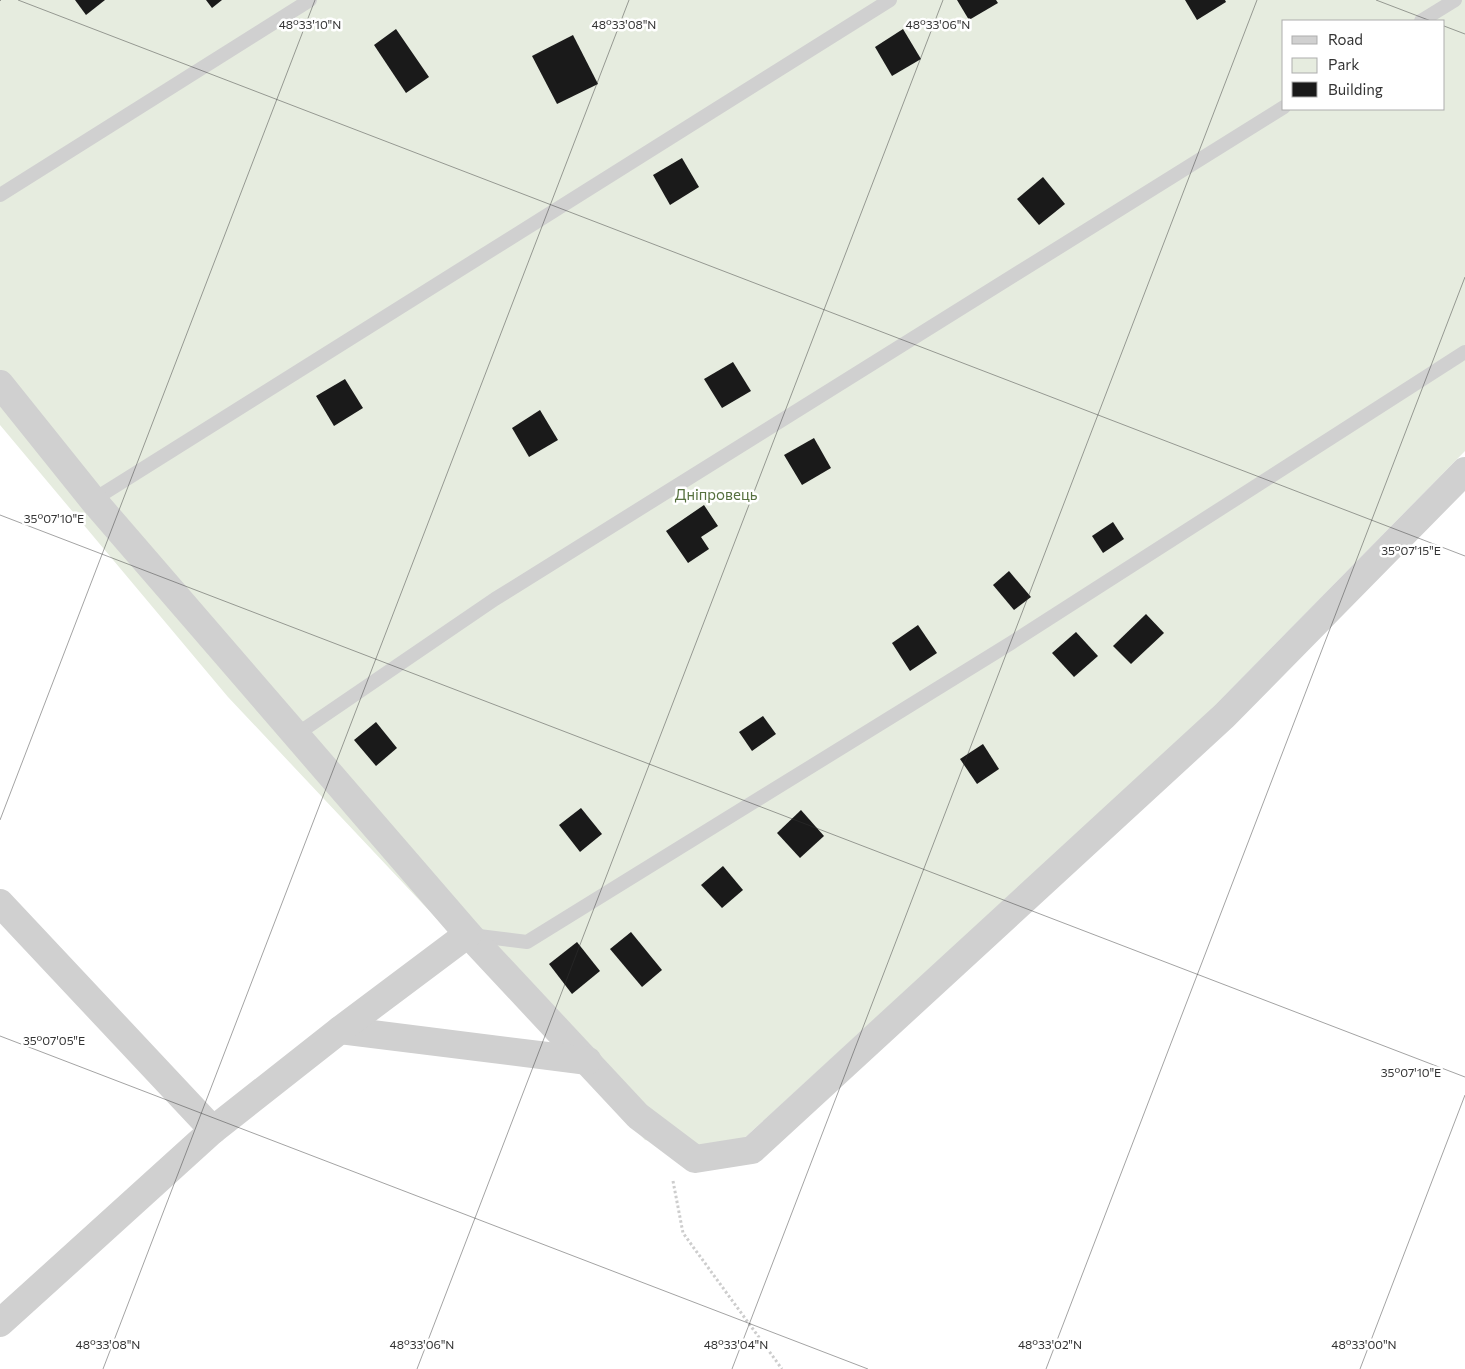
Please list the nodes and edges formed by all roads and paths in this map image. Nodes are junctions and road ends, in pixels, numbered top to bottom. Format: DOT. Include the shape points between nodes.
graph roads {
  1 [pos="310,0"];
  2 [pos="890,0"];
  3 [pos="1455,0"];
  4 [pos="1423,20"];
  5 [pos="1282,108"];
  6 [pos="0,195"];
  7 [pos="1465,352"];
  8 [pos="0,384"];
  9 [pos="1465,471"];
  10 [pos="93,500"];
  11 [pos="297,734"];
  12 [pos="0,903"];
  13 [pos="468,934"];
  14 [pos="340,1030"];
  15 [pos="588,1061"];
  16 [pos="213,1130"];
  17 [pos="695,1159"];
  18 [pos="0,1323"];
  19 [pos="782,1369"];
  1 -- 6 [label="lane"];
  2 -- 10 [label="lane"];
  3 -- 4 [label="lane"];
  5 -- 11 [label="lane" via="495,599"];
  7 -- 13 [label="lane" via="1011,643 527,942"];
  8 -- 10 [label="street"];
  9 -- 17 [label="street" via="1224,716 752,1150"];
  10 -- 11 [label="street"];
  11 -- 13 [label="street"];
  12 -- 16 [label="street"];
  13 -- 14 [label="street"];
  13 -- 15 [label="street"];
  14 -- 15 [label="street"];
  14 -- 16 [label="street"];
  15 -- 17 [label="street" via="638,1116"];
  16 -- 18 [label="street"];
  17 -- 19 [label="path" via="672,1182 683,1233"];
}
